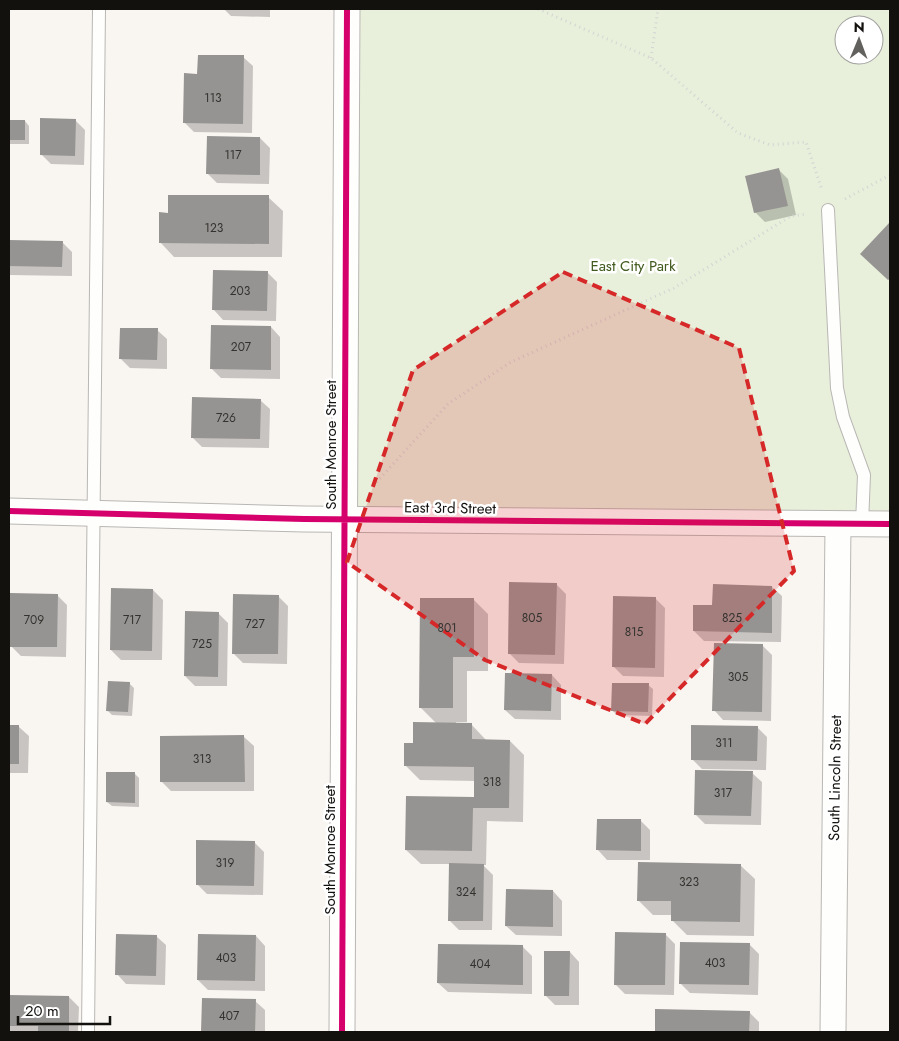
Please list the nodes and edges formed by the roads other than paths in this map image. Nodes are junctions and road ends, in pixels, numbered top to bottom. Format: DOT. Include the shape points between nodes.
graph roads {
  1 [pos="99,9"];
  2 [pos="347,9"];
  3 [pos="828,210"];
  4 [pos="9,512"];
  5 [pos="94,513"];
  6 [pos="343,520"];
  7 [pos="838,524"];
  8 [pos="862,524"];
  9 [pos="890,524"];
  10 [pos="88,1032"];
  11 [pos="342,1032"];
  12 [pos="833,1032"];
  1 -- 5 [label="lane"];
  2 -- 6 [label="street, South Monroe Street"];
  3 -- 8 [label="lane" via="836,388 864,475"];
  4 -- 5 [label="street, East 3rd Street"];
  5 -- 6 [label="street, East 3rd Street"];
  5 -- 10 [label="lane"];
  6 -- 7 [label="street, East 3rd Street"];
  6 -- 11 [label="street, South Monroe Street"];
  7 -- 8 [label="street, East 3rd Street"];
  7 -- 12 [label="street, South Lincoln Street"];
  8 -- 9 [label="street, East 3rd Street"];
}
